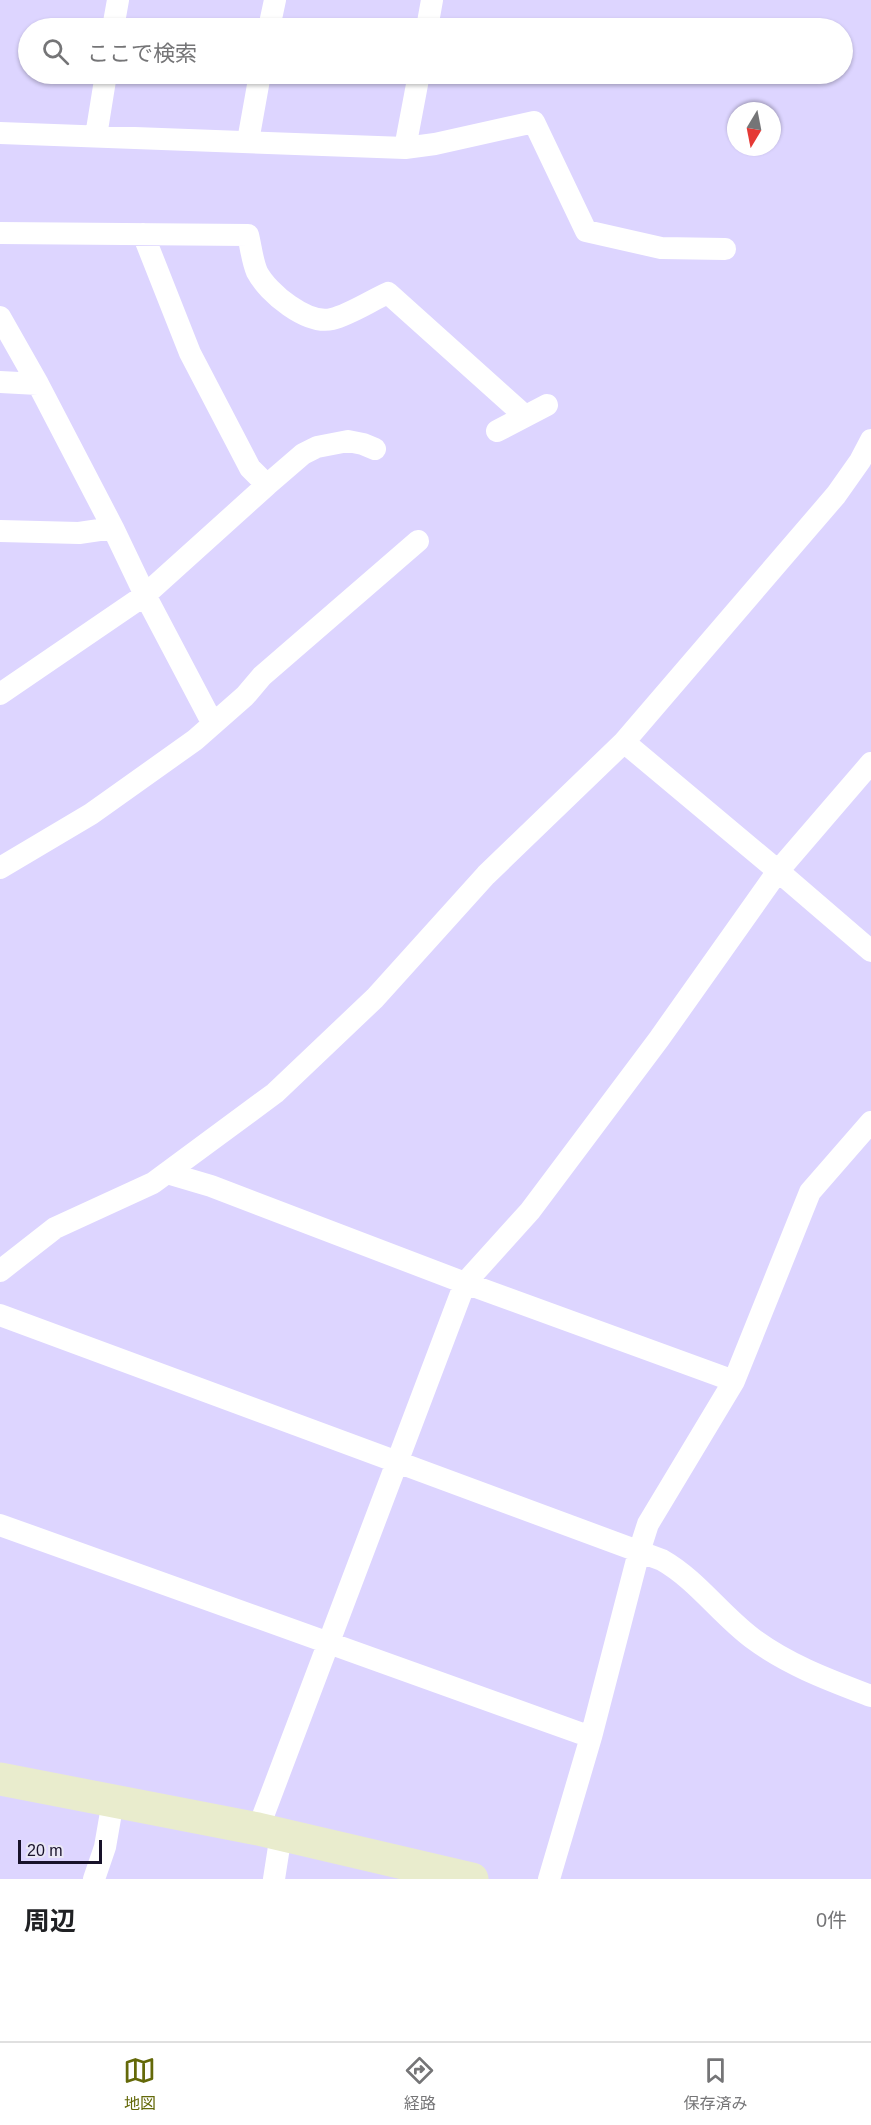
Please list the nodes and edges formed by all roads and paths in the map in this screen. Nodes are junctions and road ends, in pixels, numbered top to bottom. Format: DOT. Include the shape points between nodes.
graph roads {
  1 [pos="118,0"];
  2 [pos="275,0"];
  3 [pos="432,0"];
  4 [pos="115,18"];
  5 [pos="271,18"];
  6 [pos="429,18"];
  7 [pos="104,84"];
  8 [pos="258,84"];
  9 [pos="416,84"];
  10 [pos="0,133"];
  11 [pos="96,136"];
  12 [pos="248,141"];
  13 [pos="405,148"];
  14 [pos="0,233"];
  15 [pos="143,234"];
  16 [pos="725,249"];
  17 [pos="0,317"];
  18 [pos="0,382"];
  19 [pos="38,384"];
  20 [pos="547,405"];
  21 [pos="525,416"];
  22 [pos="497,431"];
  23 [pos="871,440"];
  24 [pos="375,449"];
  25 [pos="267,484"];
  26 [pos="113,528"];
  27 [pos="0,531"];
  28 [pos="418,541"];
  29 [pos="145,596"];
  30 [pos="0,694"];
  31 [pos="213,724"];
  32 [pos="624,742"];
  33 [pos="871,763"];
  34 [pos="0,868"];
  35 [pos="778,871"];
  36 [pos="871,951"];
  37 [pos="871,1122"];
  38 [pos="167,1173"];
  39 [pos="0,1271"];
  40 [pos="465,1283"];
  41 [pos="0,1315"];
  42 [pos="734,1381"];
  43 [pos="397,1462"];
  44 [pos="0,1525"];
  45 [pos="639,1552"];
  46 [pos="328,1642"];
  47 [pos="871,1696"];
  48 [pos="591,1737"];
  49 [pos="0,1779"];
  50 [pos="113,1801"];
  51 [pos="269,1832"];
  52 [pos="453,1877"];
  53 [pos="94,1879"];
  54 [pos="274,1879"];
  55 [pos="549,1879"];
  1 -- 4 [label="street"];
  2 -- 5 [label="street"];
  3 -- 6 [label="street"];
  7 -- 11 [label="street"];
  8 -- 12 [label="street"];
  9 -- 13 [label="street"];
  10 -- 11 [label="street"];
  11 -- 12 [label="street"];
  12 -- 13 [label="street"];
  13 -- 16 [label="street" via="534,122 586,231 661,248"];
  14 -- 15 [label="street"];
  15 -- 21 [label="street" via="248,235 259,275 283,301 312,319 333,319 388,293"];
  15 -- 25 [label="street" via="190,352 250,468"];
  17 -- 19 [label="street"];
  18 -- 19 [label="street"];
  19 -- 26 [label="street"];
  20 -- 21 [label="street"];
  21 -- 22 [label="street"];
  23 -- 32 [label="street" via="836,495"];
  24 -- 25 [label="street" via="348,441 317,447 293,461"];
  25 -- 29 [label="street"];
  26 -- 27 [label="street" via="79,533"];
  26 -- 29 [label="street"];
  28 -- 31 [label="street" via="262,676"];
  29 -- 30 [label="street"];
  29 -- 31 [label="street"];
  31 -- 34 [label="street" via="91,814"];
  32 -- 35 [label="street"];
  32 -- 38 [label="street" via="486,875 375,998 275,1093"];
  33 -- 35 [label="street"];
  35 -- 36 [label="street"];
  35 -- 40 [label="street" via="530,1211"];
  37 -- 42 [label="street" via="810,1192"];
  38 -- 39 [label="street" via="55,1228"];
  38 -- 40 [label="street" via="211,1186"];
  40 -- 42 [label="street"];
  40 -- 43 [label="street"];
  41 -- 43 [label="street"];
  42 -- 45 [label="street" via="648,1524"];
  43 -- 45 [label="street"];
  43 -- 46 [label="street"];
  44 -- 46 [label="street"];
  45 -- 47 [label="street" via="679,1570 751,1637 777,1655 817,1676"];
  45 -- 48 [label="street"];
  46 -- 48 [label="street"];
  46 -- 51 [label="street"];
  48 -- 55 [label="street"];
  49 -- 50 [label="street"];
  50 -- 51 [label="street"];
  50 -- 53 [label="street" via="105,1847"];
  51 -- 52 [label="street"];
  51 -- 54 [label="street"];
}
